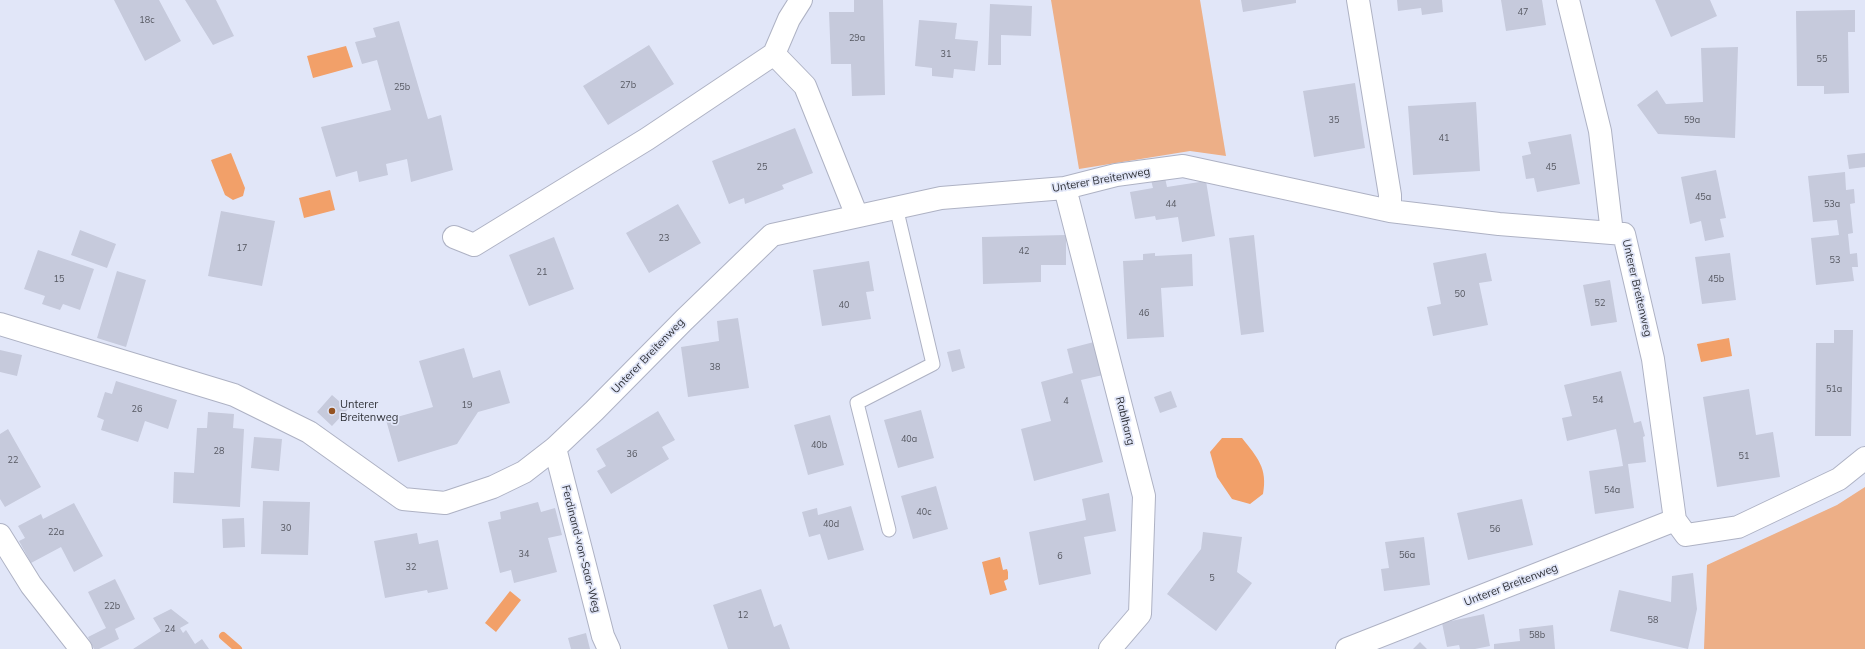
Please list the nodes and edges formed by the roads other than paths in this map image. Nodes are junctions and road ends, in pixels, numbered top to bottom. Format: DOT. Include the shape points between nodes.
graph roads {
  1 [pos="801,0"];
  2 [pos="1358,0"];
  3 [pos="1568,0"];
  4 [pos="774,54"];
  5 [pos="1065,188"];
  6 [pos="896,207"];
  7 [pos="1390,211"];
  8 [pos="857,216"];
  9 [pos="1612,233"];
  10 [pos="454,237"];
  11 [pos="0,324"];
  12 [pos="555,448"];
  13 [pos="1865,458"];
  14 [pos="1675,520"];
  15 [pos="889,530"];
  16 [pos="0,535"];
  17 [pos="81,649"];
  18 [pos="609,649"];
  19 [pos="1110,649"];
  20 [pos="1347,649"];
  1 -- 4 [label="street" via="789,19"];
  2 -- 7 [label="street" via="1390,195"];
  3 -- 9 [label="street, Unterer Breitenweg" via="1600,131"];
  4 -- 8 [label="street" via="805,86"];
  4 -- 10 [label="street" via="647,139 474,245"];
  5 -- 6 [label="street, Unterer Breitenweg" via="941,198"];
  5 -- 7 [label="street, Unterer Breitenweg" via="1116,175 1183,166"];
  5 -- 19 [label="street, Rablhang" via="1144,496 1140,614"];
  6 -- 8 [label="street, Unterer Breitenweg"];
  6 -- 15 [label="lane" via="933,364 857,404"];
  7 -- 9 [label="street, Unterer Breitenweg" via="1499,224"];
  8 -- 12 [label="street, Unterer Breitenweg" via="772,235"];
  9 -- 14 [label="street, Unterer Breitenweg" via="1624,234 1653,359"];
  11 -- 12 [label="street, Unterer Breitenweg" via="234,395 309,432 404,499 445,503 493,487 518,475"];
  12 -- 18 [label="street, Ferdinand-von-Saar-Weg" via="603,636"];
  13 -- 14 [label="street" via="1838,479 1738,527 1686,535"];
  14 -- 20 [label="street, Unterer Breitenweg"];
  16 -- 17 [label="street" via="31,585"];
}
